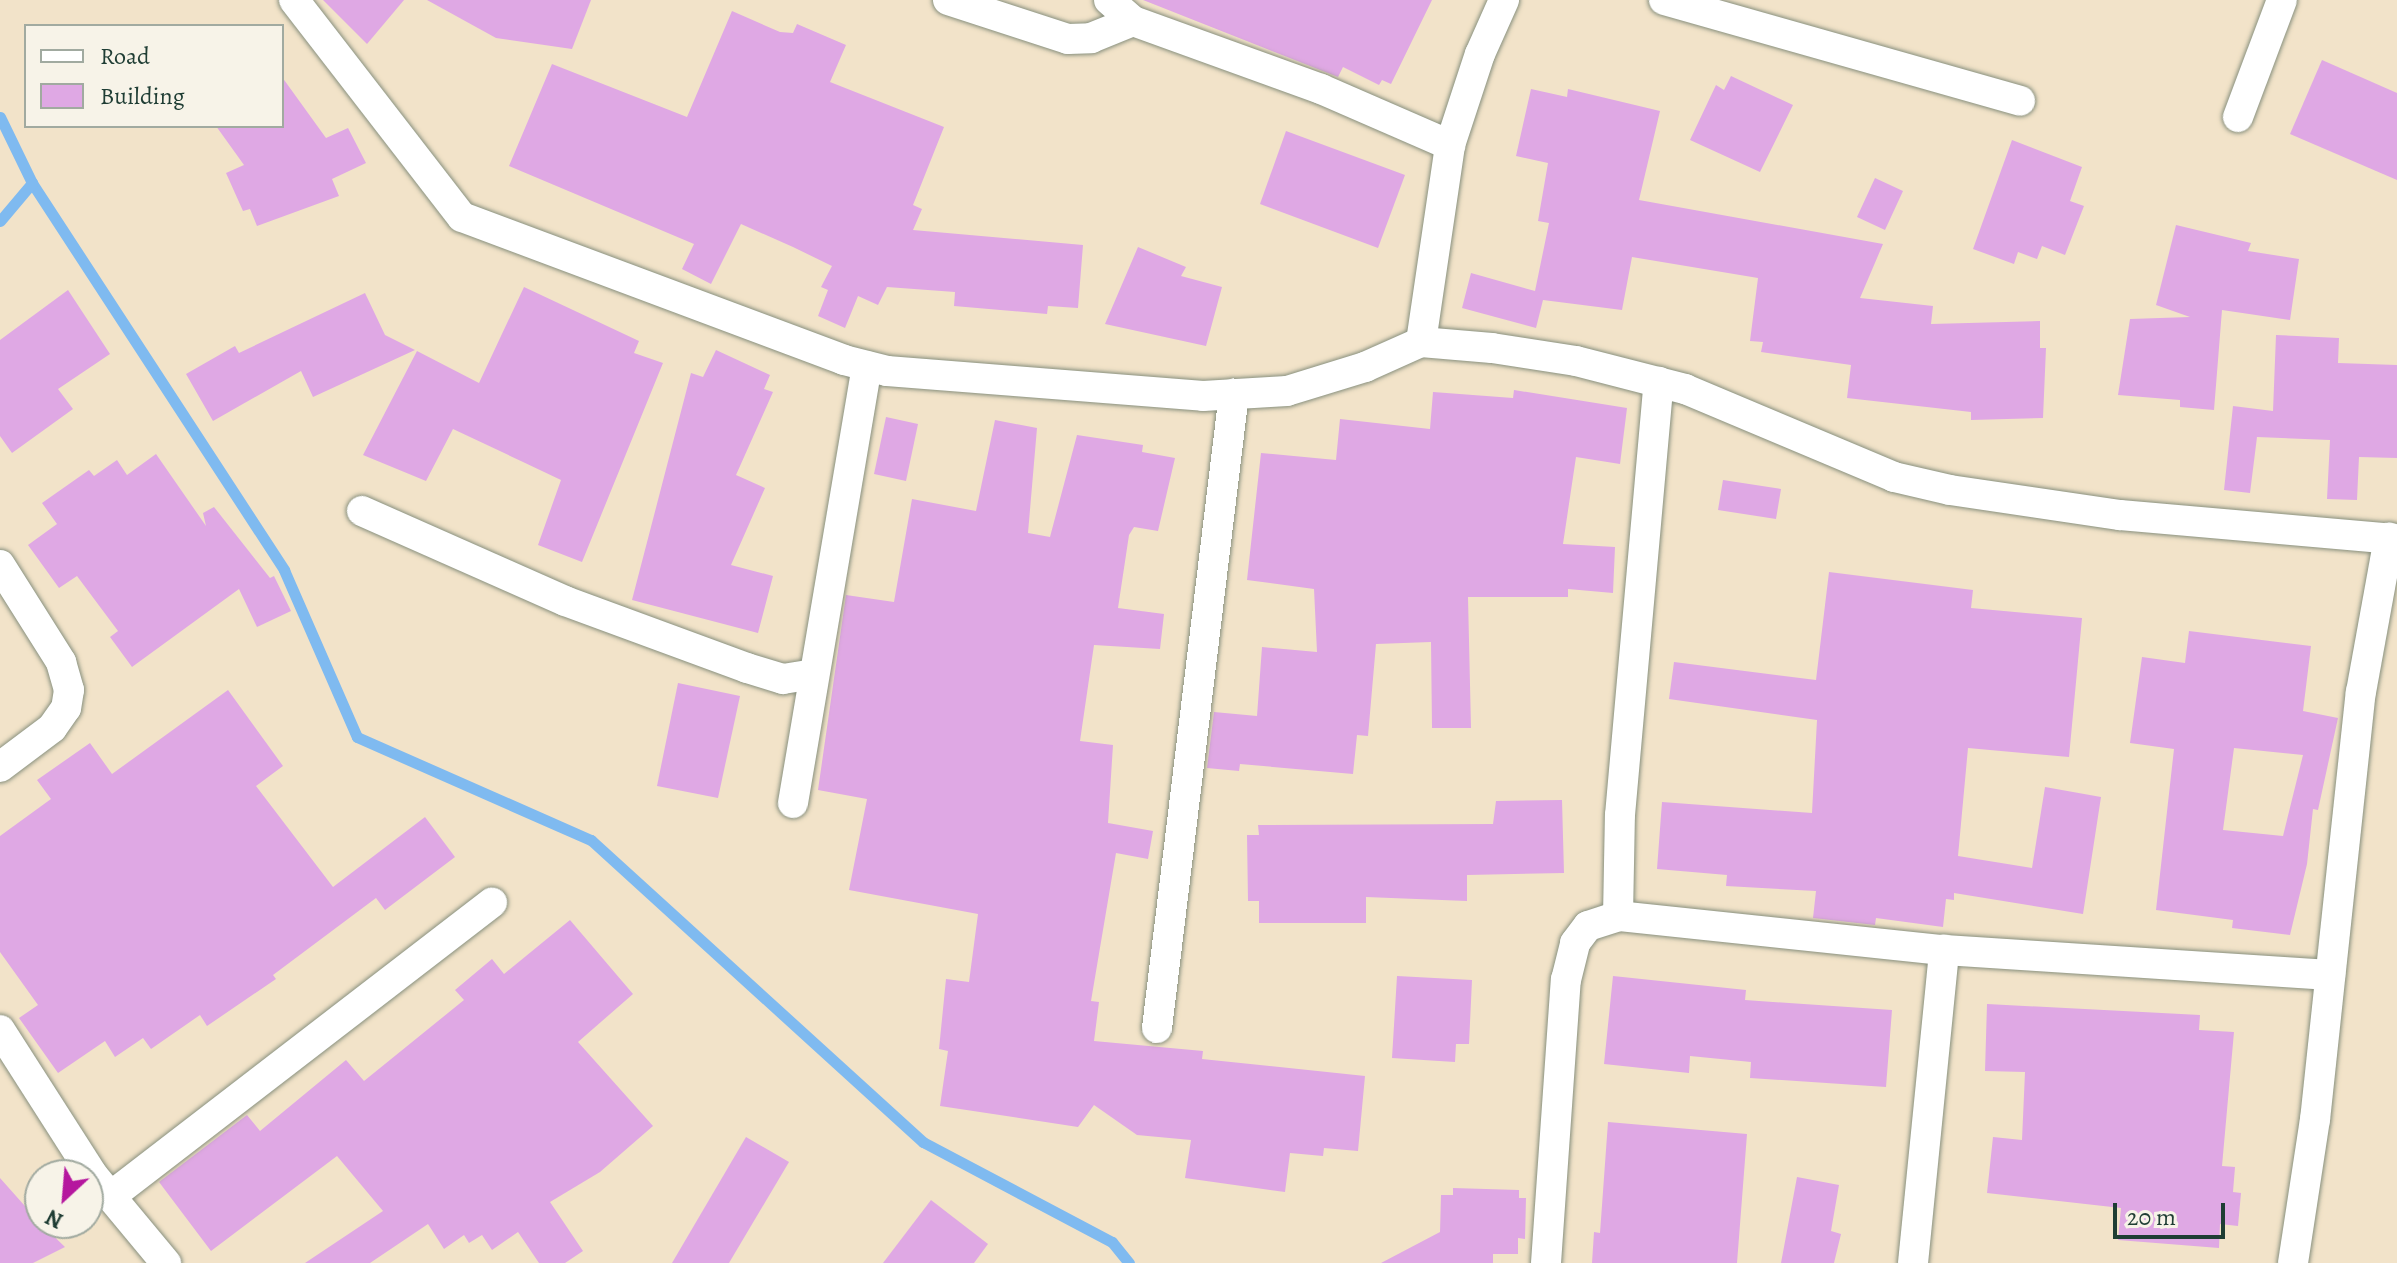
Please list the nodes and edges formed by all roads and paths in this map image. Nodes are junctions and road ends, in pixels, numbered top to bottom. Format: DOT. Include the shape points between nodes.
graph roads {
  1 [pos="294,0"];
  2 [pos="948,0"];
  3 [pos="1109,0"];
  4 [pos="1504,0"];
  5 [pos="1664,0"];
  6 [pos="2282,0"];
  7 [pos="1133,21"];
  8 [pos="2020,101"];
  9 [pos="2238,117"];
  10 [pos="1450,145"];
  11 [pos="1421,342"];
  12 [pos="867,366"];
  13 [pos="1659,382"];
  14 [pos="1234,394"];
  15 [pos="362,511"];
  16 [pos="2393,539"];
  17 [pos="0,565"];
  18 [pos="813,674"];
  19 [pos="0,767"];
  20 [pos="793,803"];
  21 [pos="492,903"];
  22 [pos="1618,916"];
  23 [pos="1944,950"];
  24 [pos="2330,975"];
  25 [pos="1157,1028"];
  26 [pos="0,1030"];
  27 [pos="111,1196"];
  28 [pos="166,1263"];
  29 [pos="1546,1263"];
  30 [pos="1913,1263"];
  31 [pos="2293,1263"];
  1 -- 12 [label="street" via="462,217"];
  2 -- 7 [label="street" via="1068,39 1091,38"];
  3 -- 7 [label="street"];
  4 -- 10 [label="street"];
  5 -- 8 [label="street"];
  6 -- 9 [label="street"];
  7 -- 10 [label="street" via="1321,89"];
  10 -- 11 [label="street"];
  11 -- 13 [label="street" via="1576,361"];
  11 -- 14 [label="street" via="1365,367 1287,391"];
  12 -- 14 [label="street" via="1189,395"];
  12 -- 18 [label="street"];
  13 -- 16 [label="street" via="1799,433 1894,477 1950,490 2120,515"];
  13 -- 22 [label="street" via="1620,815"];
  14 -- 25 [label="street"];
  15 -- 18 [label="street" via="565,601 747,668 783,679"];
  16 -- 24 [label="street" via="2361,692"];
  17 -- 19 [label="street" via="61,662 69,690 66,708 52,728"];
  18 -- 20 [label="street"];
  21 -- 27 [label="street"];
  22 -- 23 [label="street"];
  22 -- 29 [label="street" via="1588,926 1569,959"];
  23 -- 24 [label="street"];
  23 -- 30 [label="street"];
  24 -- 31 [label="street"];
  26 -- 27 [label="street"];
  27 -- 28 [label="street"];
}
